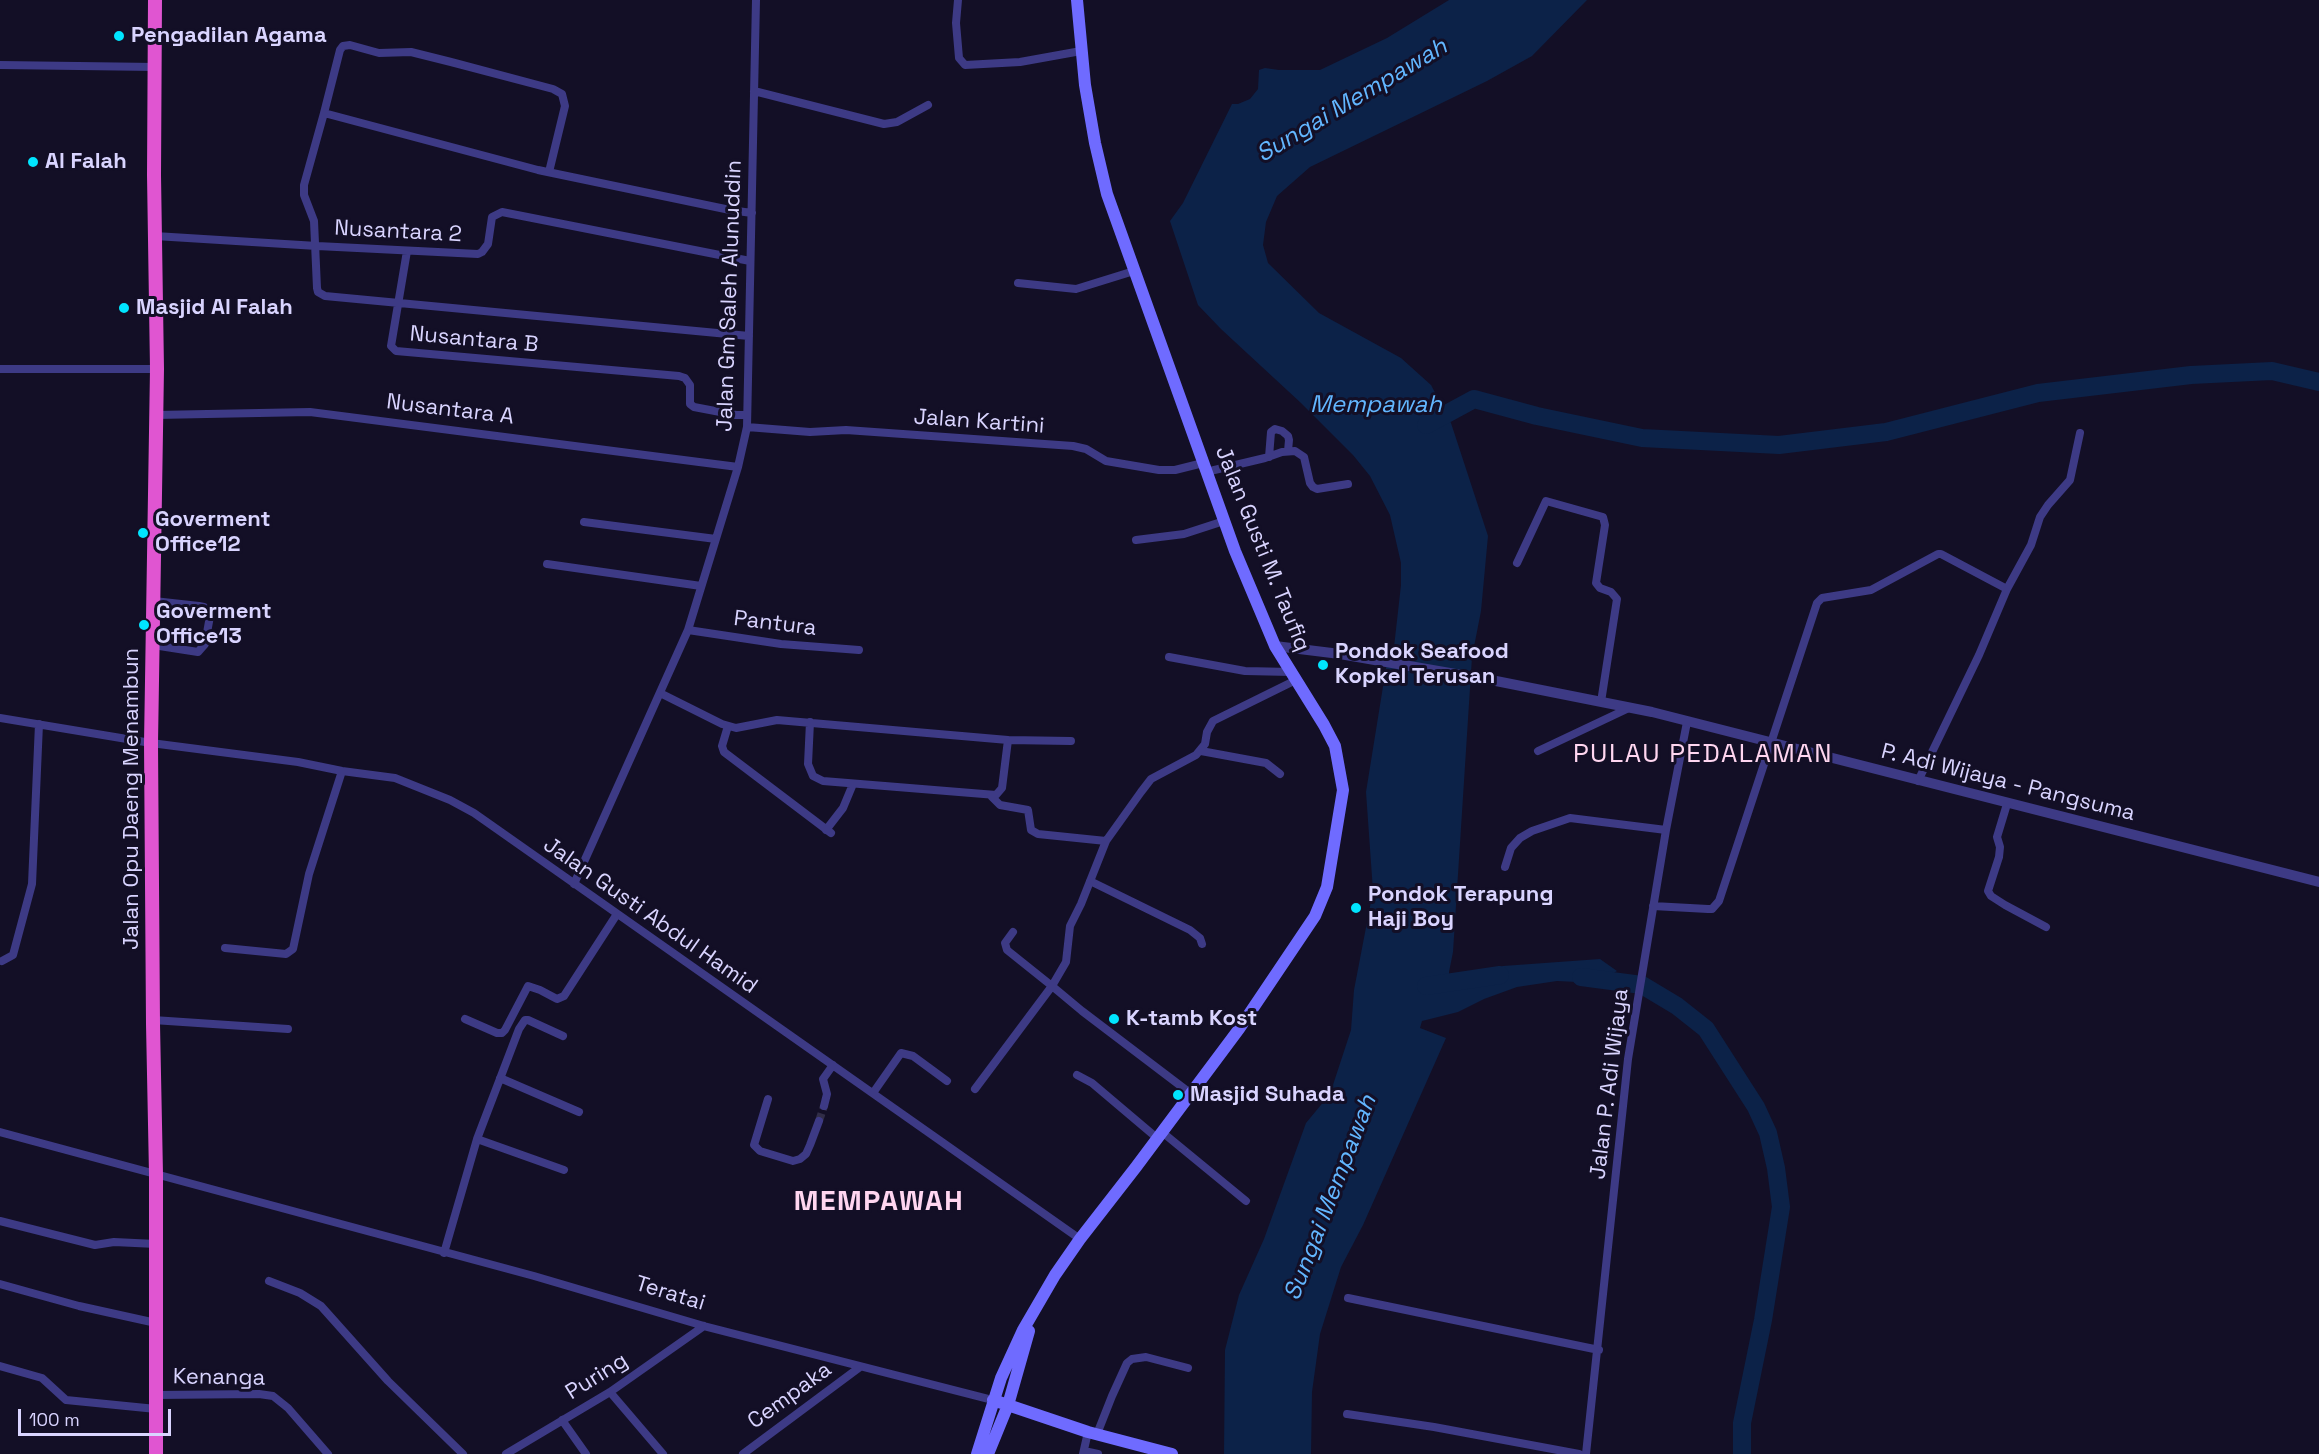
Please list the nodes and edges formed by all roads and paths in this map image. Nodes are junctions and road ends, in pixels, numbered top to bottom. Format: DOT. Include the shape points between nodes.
graph roads {
  1 [pos="155,0"];
  2 [pos="756,0"];
  3 [pos="958,0"];
  4 [pos="1077,0"];
  5 [pos="1082,51"];
  6 [pos="0,65"];
  7 [pos="156,68"];
  8 [pos="754,91"];
  9 [pos="928,105"];
  10 [pos="324,113"];
  11 [pos="549,172"];
  12 [pos="752,213"];
  13 [pos="155,236"];
  14 [pos="317,246"];
  15 [pos="407,251"];
  16 [pos="750,261"];
  17 [pos="1134,271"];
  18 [pos="1018,283"];
  19 [pos="398,304"];
  20 [pos="749,336"];
  21 [pos="0,369"];
  22 [pos="157,369"];
  23 [pos="156,415"];
  24 [pos="747,415"];
  25 [pos="747,427"];
  26 [pos="2080,433"];
  27 [pos="1288,451"];
  28 [pos="1269,457"];
  29 [pos="738,467"];
  30 [pos="1205,467"];
  31 [pos="1348,484"];
  32 [pos="1224,521"];
  33 [pos="584,522"];
  34 [pos="716,539"];
  35 [pos="1136,540"];
  36 [pos="1517,563"];
  37 [pos="547,564"];
  38 [pos="701,586"];
  39 [pos="2007,589"];
  40 [pos="154,601"];
  41 [pos="688,630"];
  42 [pos="153,645"];
  43 [pos="1275,646"];
  44 [pos="859,650"];
  45 [pos="1169,657"];
  46 [pos="1294,676"];
  47 [pos="660,693"];
  48 [pos="1601,702"];
  49 [pos="1629,708"];
  50 [pos="0,718"];
  51 [pos="810,722"];
  52 [pos="1687,722"];
  53 [pos="39,724"];
  54 [pos="728,726"];
  55 [pos="1008,741"];
  56 [pos="1071,741"];
  57 [pos="1772,742"];
  58 [pos="151,743"];
  59 [pos="1201,750"];
  60 [pos="1538,751"];
  61 [pos="342,771"];
  62 [pos="1280,774"];
  63 [pos="1918,781"];
  64 [pos="853,784"];
  65 [pos="991,796"];
  66 [pos="2007,804"];
  67 [pos="1665,830"];
  68 [pos="1106,841"];
  69 [pos="1505,867"];
  70 [pos="1090,881"];
  71 [pos="2319,882"];
  72 [pos="574,884"];
  73 [pos="1653,906"];
  74 [pos="617,914"];
  75 [pos="2046,927"];
  76 [pos="1013,932"];
  77 [pos="1202,944"];
  78 [pos="225,948"];
  79 [pos="2,961"];
  80 [pos="1052,986"];
  81 [pos="465,1019"];
  82 [pos="153,1020"];
  83 [pos="288,1029"];
  84 [pos="563,1036"];
  85 [pos="833,1065"];
  86 [pos="1077,1076"];
  87 [pos="500,1078"];
  88 [pos="946,1080"];
  89 [pos="975,1089"];
  90 [pos="873,1093"];
  91 [pos="1190,1093"];
  92 [pos="768,1099"];
  93 [pos="824,1106"];
  94 [pos="579,1112"];
  95 [pos="819,1121"];
  96 [pos="0,1132"];
  97 [pos="1159,1135"];
  98 [pos="477,1139"];
  99 [pos="564,1170"];
  100 [pos="156,1174"];
  101 [pos="1246,1201"];
  102 [pos="0,1221"];
  103 [pos="1080,1239"];
  104 [pos="156,1244"];
  105 [pos="444,1253"];
  106 [pos="269,1281"];
  107 [pos="0,1284"];
  108 [pos="1348,1298"];
  109 [pos="1033,1312"];
  110 [pos="156,1323"];
  111 [pos="704,1326"];
  112 [pos="1599,1350"];
  113 [pos="0,1366"];
  114 [pos="860,1367"];
  115 [pos="1188,1368"];
  116 [pos="610,1392"];
  117 [pos="993,1400"];
  118 [pos="156,1402"];
  119 [pos="1008,1405"];
  120 [pos="1347,1414"];
  121 [pos="562,1420"];
  122 [pos="1092,1433"];
  123 [pos="517,1451"];
  124 [pos="1084,1452"];
  125 [pos="156,1454"];
  126 [pos="328,1454"];
  127 [pos="463,1454"];
  128 [pos="506,1454"];
  129 [pos="586,1454"];
  130 [pos="663,1454"];
  131 [pos="743,1454"];
  132 [pos="977,1454"];
  133 [pos="988,1454"];
  134 [pos="1098,1454"];
  135 [pos="1172,1454"];
  136 [pos="1579,1454"];
  137 [pos="1586,1454"];
  1 -- 7 [label="highway, Jalan Opu Daeng Menambun"];
  2 -- 8 [label="street, Jalan Gm Saleh Alunuddin"];
  3 -- 5 [label="street" via="959,58 965,64 1020,62"];
  4 -- 5 [label="main road, Jalan Gusti M. Taufiq"];
  5 -- 17 [label="main road, Jalan Gusti M. Taufiq" via="1097,154"];
  6 -- 7 [label="street"];
  7 -- 13 [label="highway, Jalan Opu Daeng Menambun"];
  8 -- 9 [label="street" via="884,124 897,122"];
  8 -- 12 [label="street, Jalan Gm Saleh Alunuddin"];
  10 -- 11 [label="street"];
  10 -- 11 [label="street" via="343,46 379,53 411,52 451,62 562,94 565,106"];
  10 -- 14 [label="street" via="304,185"];
  11 -- 12 [label="street"];
  12 -- 16 [label="street, Jalan Gm Saleh Alunuddin"];
  13 -- 14 [label="street, Nusantara 2"];
  13 -- 22 [label="highway, Jalan Opu Daeng Menambun"];
  14 -- 15 [label="street, Nusantara 2"];
  14 -- 19 [label="street" via="317,288 321,294"];
  15 -- 16 [label="street, Nusantara 2" via="478,254 488,244 492,217 502,212"];
  15 -- 19 [label="street"];
  16 -- 20 [label="street, Jalan Gm Saleh Alunuddin"];
  17 -- 18 [label="street" via="1076,289"];
  17 -- 30 [label="main road, Jalan Gusti M. Taufiq"];
  19 -- 20 [label="street, Nusantara B"];
  19 -- 24 [label="street, Nusantara B" via="391,345 396,351 679,376 690,385 690,404 694,407"];
  20 -- 24 [label="street, Jalan Gm Saleh Alunuddin"];
  21 -- 22 [label="street"];
  22 -- 23 [label="highway, Jalan Opu Daeng Menambun"];
  23 -- 29 [label="street, Nusantara A" via="310,412"];
  23 -- 40 [label="highway, Jalan Opu Daeng Menambun"];
  24 -- 25 [label="street, Jalan Gm Saleh Alunuddin"];
  25 -- 29 [label="street, Jalan Gm Saleh Alunuddin"];
  25 -- 30 [label="street, Jalan Kartini" via="1073,446 1123,466 1159,470"];
  26 -- 39 [label="street" via="2070,480 2044,510 2031,545"];
  27 -- 28 [label="street, Jalan Kartini"];
  27 -- 28 [label="street" via="1288,436 1275,429 1271,432"];
  27 -- 31 [label="street" via="1304,457 1313,488"];
  28 -- 30 [label="street, Jalan Kartini"];
  29 -- 34 [label="street, Jalan Gm Saleh Alunuddin"];
  30 -- 32 [label="main road, Jalan Gusti M. Taufiq"];
  32 -- 35 [label="street" via="1184,534"];
  32 -- 43 [label="main road, Jalan Gusti M. Taufiq"];
  33 -- 34 [label="street"];
  34 -- 38 [label="street, Jalan Gm Saleh Alunuddin"];
  36 -- 48 [label="street" via="1546,501 1603,517 1596,583 1617,599"];
  37 -- 38 [label="street"];
  38 -- 41 [label="street, Jalan Gm Saleh Alunuddin"];
  39 -- 57 [label="street" via="1941,554 1871,590 1823,597 1817,603"];
  39 -- 63 [label="street"];
  40 -- 42 [label="highway, Jalan Opu Daeng Menambun"];
  40 -- 42 [label="street" via="204,607 210,616 205,644 198,652"];
  41 -- 44 [label="street, Pantura"];
  41 -- 47 [label="street, Jalan Gm Saleh Alunuddin"];
  42 -- 58 [label="highway, Jalan Opu Daeng Menambun"];
  43 -- 46 [label="main road, Jalan Gusti M. Taufiq"];
  43 -- 48 [label="street, P. Adi Wijaya - Pangsuma" via="1376,660"];
  45 -- 46 [label="street"];
  46 -- 59 [label="street" via="1213,721"];
  46 -- 91 [label="main road, Jalan Gusti M. Taufiq" via="1335,746 1341,773 1343,790 1328,887 1305,933"];
  47 -- 54 [label="street"];
  47 -- 72 [label="street, Jalan Gm Saleh Alunuddin"];
  48 -- 49 [label="street, P. Adi Wijaya - Pangsuma"];
  49 -- 52 [label="street, P. Adi Wijaya - Pangsuma"];
  49 -- 60 [label="street"];
  50 -- 53 [label="street, Jalan Gusti Abdul Hamid"];
  51 -- 54 [label="street" via="777,720 742,728"];
  51 -- 55 [label="street"];
  51 -- 64 [label="street" via="809,770 813,776"];
  52 -- 57 [label="street, P. Adi Wijaya - Pangsuma"];
  52 -- 67 [label="street, Jalan P. Adi Wijaya"];
  53 -- 58 [label="street, Jalan Gusti Abdul Hamid"];
  53 -- 79 [label="street" via="32,884 13,954"];
  54 -- 64 [label="street" via="724,752 828,831"];
  55 -- 56 [label="street"];
  55 -- 65 [label="street" via="1002,788"];
  57 -- 63 [label="street, P. Adi Wijaya - Pangsuma"];
  57 -- 73 [label="street" via="1716,906"];
  58 -- 61 [label="street, Jalan Gusti Abdul Hamid"];
  58 -- 82 [label="highway, Jalan Opu Daeng Menambun"];
  59 -- 62 [label="street" via="1266,763"];
  59 -- 68 [label="street" via="1151,779"];
  61 -- 72 [label="street, Jalan Gusti Abdul Hamid" via="395,778 450,800"];
  61 -- 78 [label="street" via="309,874 293,949 286,954"];
  63 -- 66 [label="street, P. Adi Wijaya - Pangsuma"];
  64 -- 65 [label="street"];
  65 -- 68 [label="street" via="1000,805 1028,810 1031,830 1038,834"];
  66 -- 71 [label="street, P. Adi Wijaya - Pangsuma"];
  66 -- 75 [label="street" via="1996,837 1999,857 1988,891"];
  67 -- 69 [label="street" via="1583,819 1562,820 1520,838 1511,848"];
  67 -- 73 [label="street, Jalan P. Adi Wijaya"];
  68 -- 70 [label="street"];
  70 -- 77 [label="street" via="1190,930"];
  70 -- 80 [label="street" via="1070,926 1066,962"];
  72 -- 74 [label="street, Jalan Gusti Abdul Hamid"];
  73 -- 112 [label="street, Jalan P. Adi Wijaya" via="1628,1059"];
  74 -- 81 [label="street" via="564,996 557,999 528,986 502,1033"];
  74 -- 85 [label="street, Jalan Gusti Abdul Hamid"];
  76 -- 80 [label="street" via="1005,943 1007,950"];
  80 -- 89 [label="street"];
  80 -- 91 [label="street"];
  82 -- 83 [label="street"];
  82 -- 100 [label="highway, Jalan Opu Daeng Menambun"];
  84 -- 87 [label="street" via="525,1020"];
  85 -- 90 [label="street, Jalan Gusti Abdul Hamid"];
  85 -- 93 [label="street" via="823,1079 827,1094"];
  86 -- 97 [label="street" via="1092,1083"];
  87 -- 94 [label="street"];
  87 -- 98 [label="street"];
  88 -- 90 [label="street" via="913,1056 901,1053"];
  90 -- 103 [label="street, Jalan Gusti Abdul Hamid"];
  91 -- 97 [label="main road, Jalan Gusti M. Taufiq"];
  92 -- 95 [label="street" via="753,1145 760,1151 793,1161 800,1159 806,1154"];
  96 -- 100 [label="street, Teratai"];
  97 -- 101 [label="street"];
  97 -- 103 [label="main road, Jalan Gusti M. Taufiq"];
  98 -- 99 [label="street"];
  98 -- 105 [label="street"];
  100 -- 104 [label="highway, Jalan Opu Daeng Menambun"];
  100 -- 105 [label="street, Teratai"];
  102 -- 104 [label="street" via="95,1245 124,1241"];
  103 -- 109 [label="main road, Jalan Gusti M. Taufiq"];
  104 -- 110 [label="highway, Jalan Opu Daeng Menambun"];
  105 -- 111 [label="street, Teratai"];
  106 -- 127 [label="street" via="321,1306 388,1381"];
  107 -- 110 [label="street"];
  108 -- 112 [label="street"];
  109 -- 117 [label="main road, Jalan Gusti M. Taufiq"];
  109 -- 119 [label="main road, Jalan Gusti M. Taufiq"];
  110 -- 118 [label="highway, Jalan Opu Daeng Menambun"];
  111 -- 114 [label="street, Teratai"];
  111 -- 116 [label="street, Puring"];
  112 -- 137 [label="street, Jalan P. Adi Wijaya"];
  113 -- 118 [label="street, Kenanga" via="42,1378 66,1400"];
  114 -- 117 [label="street, Teratai"];
  114 -- 131 [label="street, Cempaka"];
  115 -- 122 [label="street" via="1146,1357 1132,1359"];
  116 -- 121 [label="street, Puring"];
  116 -- 130 [label="street"];
  117 -- 119 [label="main road, Teratai"];
  117 -- 132 [label="main road, Jalan Gusti M. Taufiq"];
  118 -- 125 [label="highway, Jalan Opu Daeng Menambun"];
  118 -- 126 [label="street, Kenanga" via="273,1396"];
  119 -- 122 [label="main road, Teratai"];
  119 -- 133 [label="main road, Jalan Gusti M. Taufiq"];
  120 -- 136 [label="street"];
  121 -- 123 [label="street, Puring"];
  121 -- 129 [label="street"];
  122 -- 124 [label="street"];
  122 -- 135 [label="main road, Teratai"];
  123 -- 128 [label="street, Puring"];
  124 -- 134 [label="street"];
}
